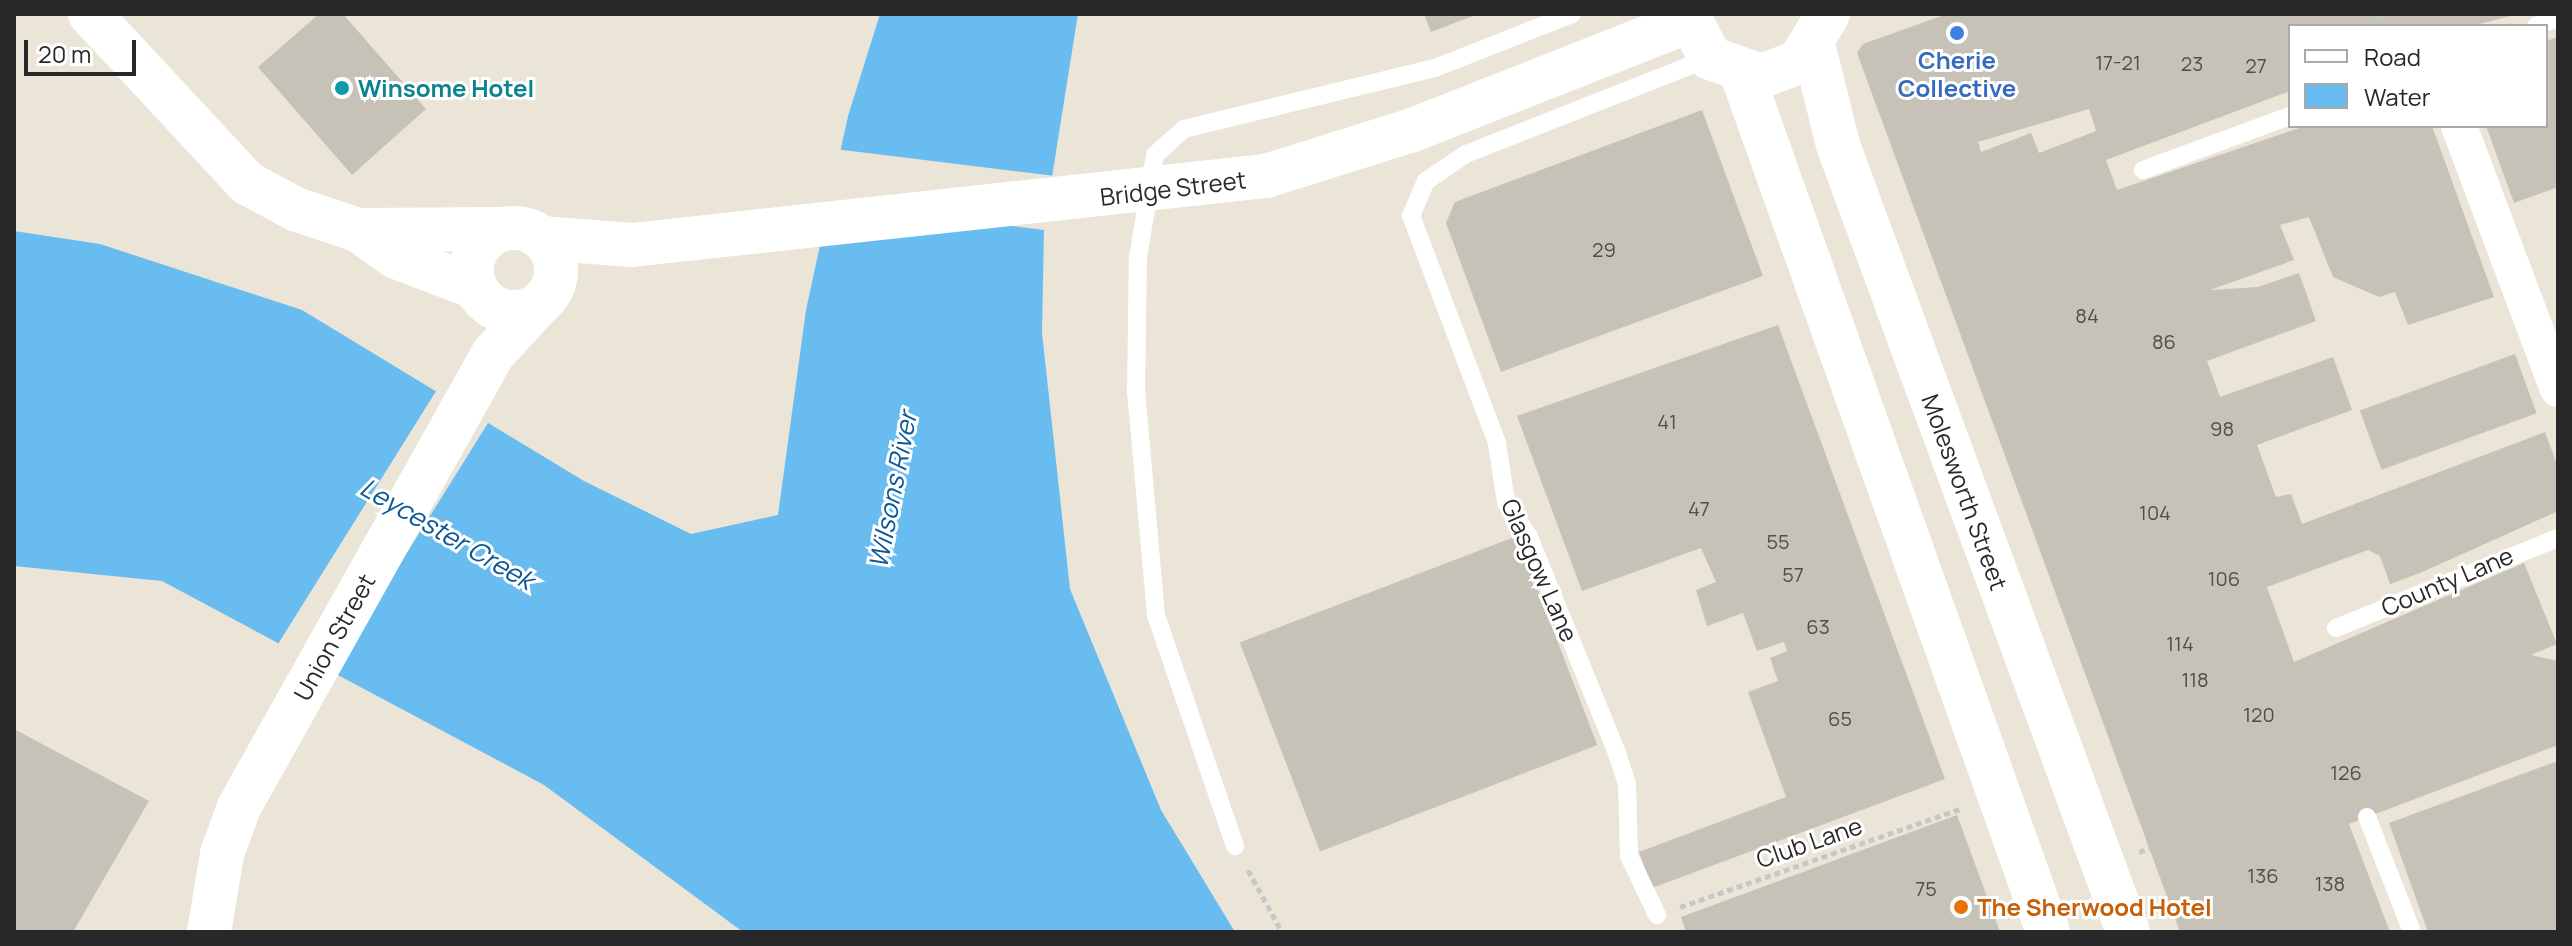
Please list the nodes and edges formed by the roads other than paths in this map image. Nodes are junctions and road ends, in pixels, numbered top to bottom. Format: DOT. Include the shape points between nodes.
graph roads {
  1 [pos="90,14"];
  2 [pos="1572,14"];
  3 [pos="1825,23"];
  4 [pos="1707,42"];
  5 [pos="2288,117"];
  6 [pos="2460,128"];
  7 [pos="2143,170"];
  8 [pos="358,230"];
  9 [pos="522,234"];
  10 [pos="632,245"];
  11 [pos="482,296"];
  12 [pos="544,298"];
  13 [pos="493,354"];
  14 [pos="2558,389"];
  15 [pos="2558,538"];
  16 [pos="2336,628"];
  17 [pos="2367,817"];
  18 [pos="1235,846"];
  19 [pos="1657,915"];
  20 [pos="209,932"];
  21 [pos="2048,932"];
  22 [pos="2128,932"];
  23 [pos="2412,932"];
  1 -- 8 [label="main road, Bridge Street" via="225,167 295,209"];
  2 -- 18 [label="lane" via="1435,68 1184,129 1155,155 1138,257 1136,392 1156,615"];
  3 -- 4 [label="main road, Bridge Street" via="1781,71"];
  3 -- 22 [label="main road, Molesworth Street" via="1838,145"];
  4 -- 10 [label="main road, Bridge Street" via="1511,90 1337,155 1199,188"];
  4 -- 19 [label="lane, Glasgow Lane" via="1466,154 1426,181 1411,216 1497,443 1506,502 1529,537 1617,753 1627,784 1629,856"];
  4 -- 21 [label="main road"];
  5 -- 7 [label="lane"];
  6 -- 14 [label="street"];
  8 -- 9 [label="main road, Bridge Street"];
  8 -- 11 [label="main road, Bridge Street" via="396,257"];
  9 -- 10 [label="main road, Bridge Street"];
  9 -- 11 [label="main road" via="476,252"];
  9 -- 12 [label="main road" via="556,268"];
  10 -- 12 [label="main road, Bridge Street"];
  11 -- 12 [label="main road" via="513,313"];
  11 -- 13 [label="main road"];
  12 -- 13 [label="main road, Union Street"];
  13 -- 20 [label="main road, Union Street" via="239,807 222,854"];
  15 -- 16 [label="lane, County Lane"];
  17 -- 23 [label="lane"];
}
